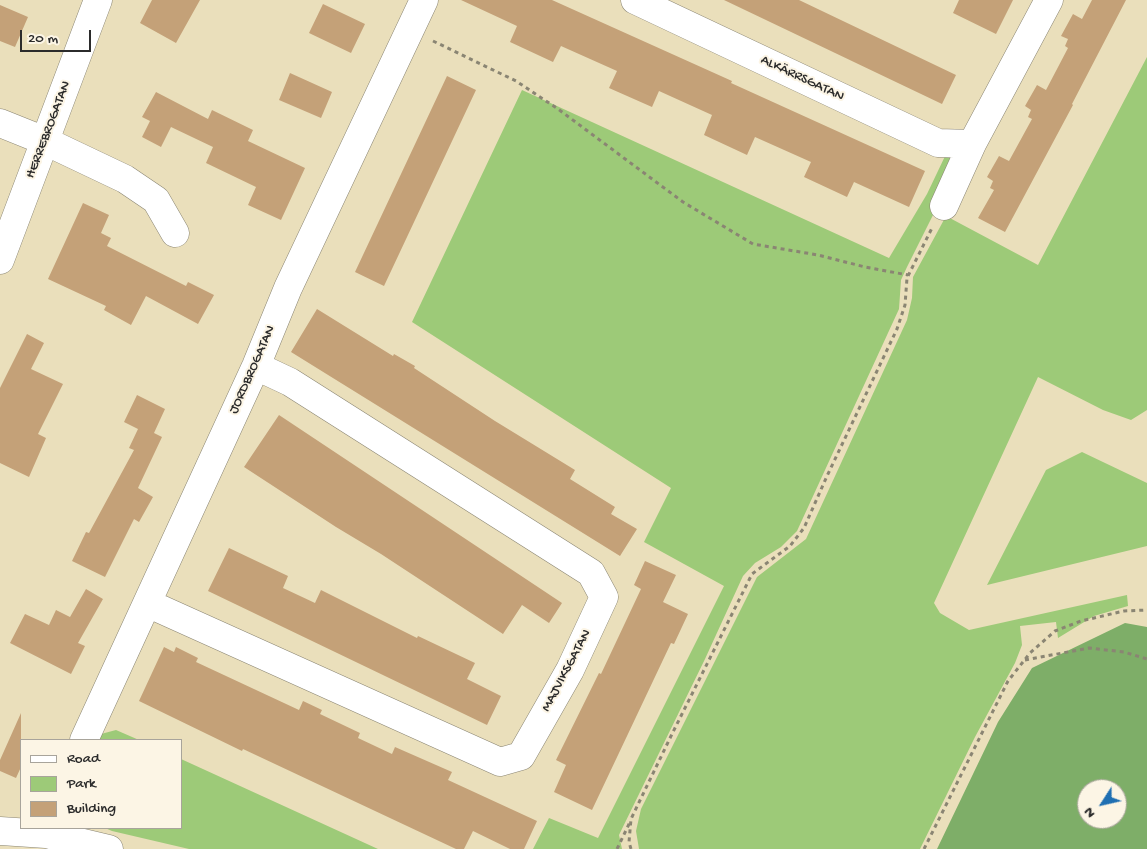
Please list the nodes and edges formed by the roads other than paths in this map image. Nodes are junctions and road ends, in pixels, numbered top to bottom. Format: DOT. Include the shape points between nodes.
graph roads {
  1 [pos="98,0"];
  2 [pos="424,0"];
  3 [pos="635,0"];
  4 [pos="1049,0"];
  5 [pos="0,123"];
  6 [pos="45,141"];
  7 [pos="972,144"];
  8 [pos="944,206"];
  9 [pos="175,233"];
  10 [pos="0,260"];
  11 [pos="256,366"];
  12 [pos="147,603"];
  13 [pos="84,739"];
  14 [pos="0,830"];
  15 [pos="46,837"];
  16 [pos="109,849"];
  1 -- 6 [label="street, HERREBROGATAN"];
  2 -- 11 [label="street, JORDBROGATAN" via="288,288"];
  3 -- 7 [label="street, ALKÄRRSGATAN" via="938,143"];
  4 -- 7 [label="street"];
  5 -- 6 [label="street"];
  6 -- 9 [label="street" via="125,180 156,200"];
  6 -- 10 [label="street, HERREBROGATAN"];
  7 -- 8 [label="street"];
  11 -- 12 [label="street, JORDBROGATAN"];
  11 -- 12 [label="street, MAJVIKSGATAN" via="290,382 591,573 604,597 570,670 521,756 500,762"];
  12 -- 13 [label="street, JORDBROGATAN"];
  14 -- 15 [label="street"];
  15 -- 16 [label="street"];
}
